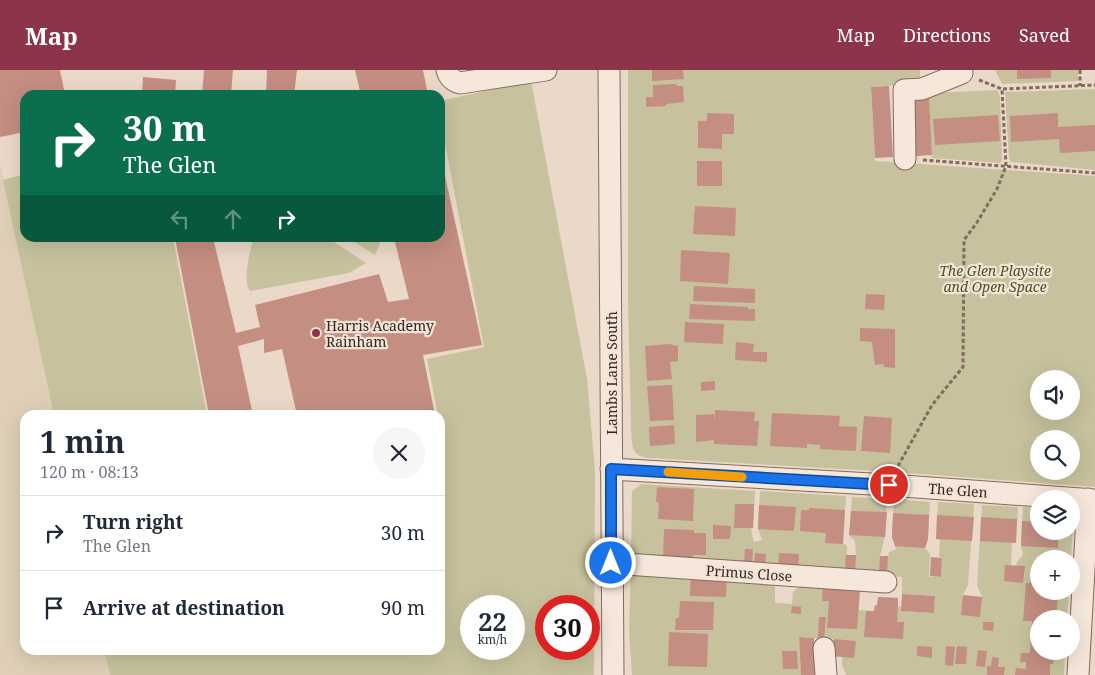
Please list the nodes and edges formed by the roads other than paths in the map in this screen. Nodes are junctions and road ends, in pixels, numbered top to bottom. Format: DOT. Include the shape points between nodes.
graph roads {
  1 [pos="447,70"];
  2 [pos="546,70"];
  3 [pos="609,70"];
  4 [pos="962,72"];
  5 [pos="905,159"];
  6 [pos="611,469"];
  7 [pos="1092,500"];
  8 [pos="611,563"];
  9 [pos="886,582"];
  10 [pos="824,648"];
  11 [pos="613,675"];
  12 [pos="826,675"];
  13 [pos="1078,675"];
  1 -- 2 [label="street" via="448,75 460,83"];
  3 -- 6 [label="street, Lambs Lane South"];
  4 -- 5 [label="street" via="922,89 904,90"];
  6 -- 7 [label="street, The Glen"];
  6 -- 8 [label="street, Lambs Lane South"];
  7 -- 13 [label="street"];
  8 -- 9 [label="street, Primus Close"];
  8 -- 11 [label="street, Lambs Lane South"];
  10 -- 12 [label="street"];
}
